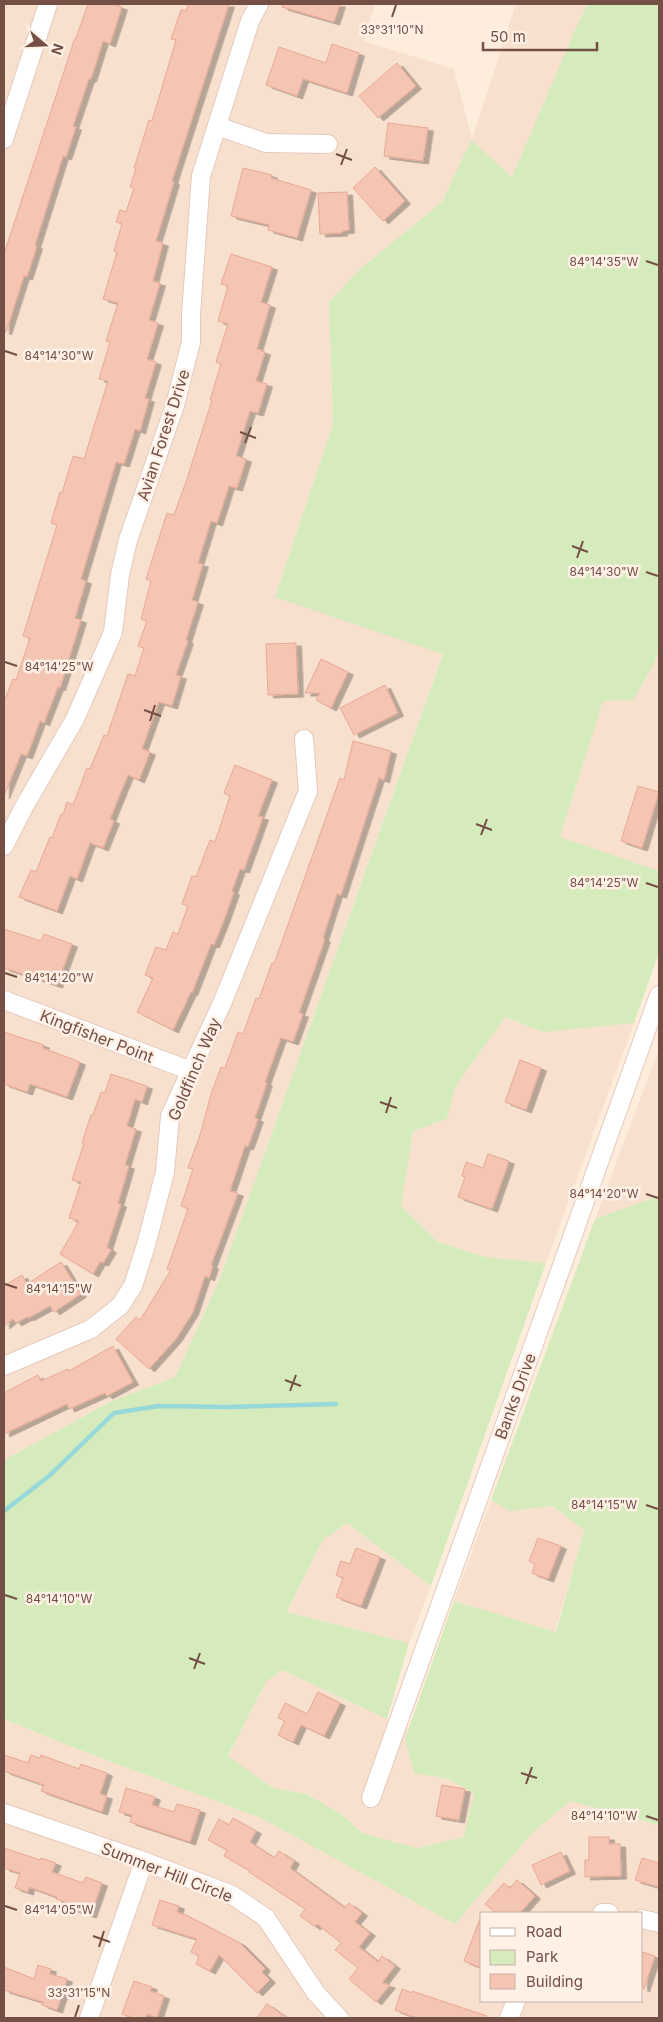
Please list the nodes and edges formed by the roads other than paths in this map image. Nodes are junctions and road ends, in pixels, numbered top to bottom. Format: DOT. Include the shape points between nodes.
graph roads {
  1 [pos="259,4"];
  2 [pos="43,5"];
  3 [pos="217,126"];
  4 [pos="4,139"];
  5 [pos="328,144"];
  6 [pos="304,739"];
  7 [pos="4,846"];
  8 [pos="659,995"];
  9 [pos="4,1000"];
  10 [pos="191,1071"];
  11 [pos="4,1366"];
  12 [pos="371,1798"];
  13 [pos="4,1813"];
  14 [pos="144,1861"];
  15 [pos="643,1919"];
  16 [pos="659,1923"];
  17 [pos="516,2002"];
  18 [pos="89,2018"];
  19 [pos="339,2018"];
  20 [pos="510,2018"];
  1 -- 3 [label="street, Avian Forest Drive" via="250,21"];
  2 -- 4 [label="street"];
  3 -- 5 [label="street" via="266,143"];
  3 -- 7 [label="street, Avian Forest Drive" via="201,176 191,342 175,405 128,540 120,575 114,632 75,719"];
  6 -- 10 [label="street, Goldfinch Way" via="308,791 223,1001"];
  8 -- 12 [label="street, Banks Drive"];
  9 -- 10 [label="street, Kingfisher Point"];
  10 -- 11 [label="street, Goldfinch Way" via="170,1116 165,1172 133,1286 120,1306 91,1329"];
  13 -- 14 [label="street, Summer Hill Circle"];
  14 -- 18 [label="street"];
  14 -- 19 [label="street, Summer Hill Circle" via="232,1895 266,1918 316,1993"];
  15 -- 16 [label="street"];
  17 -- 20 [label="street"];
}
